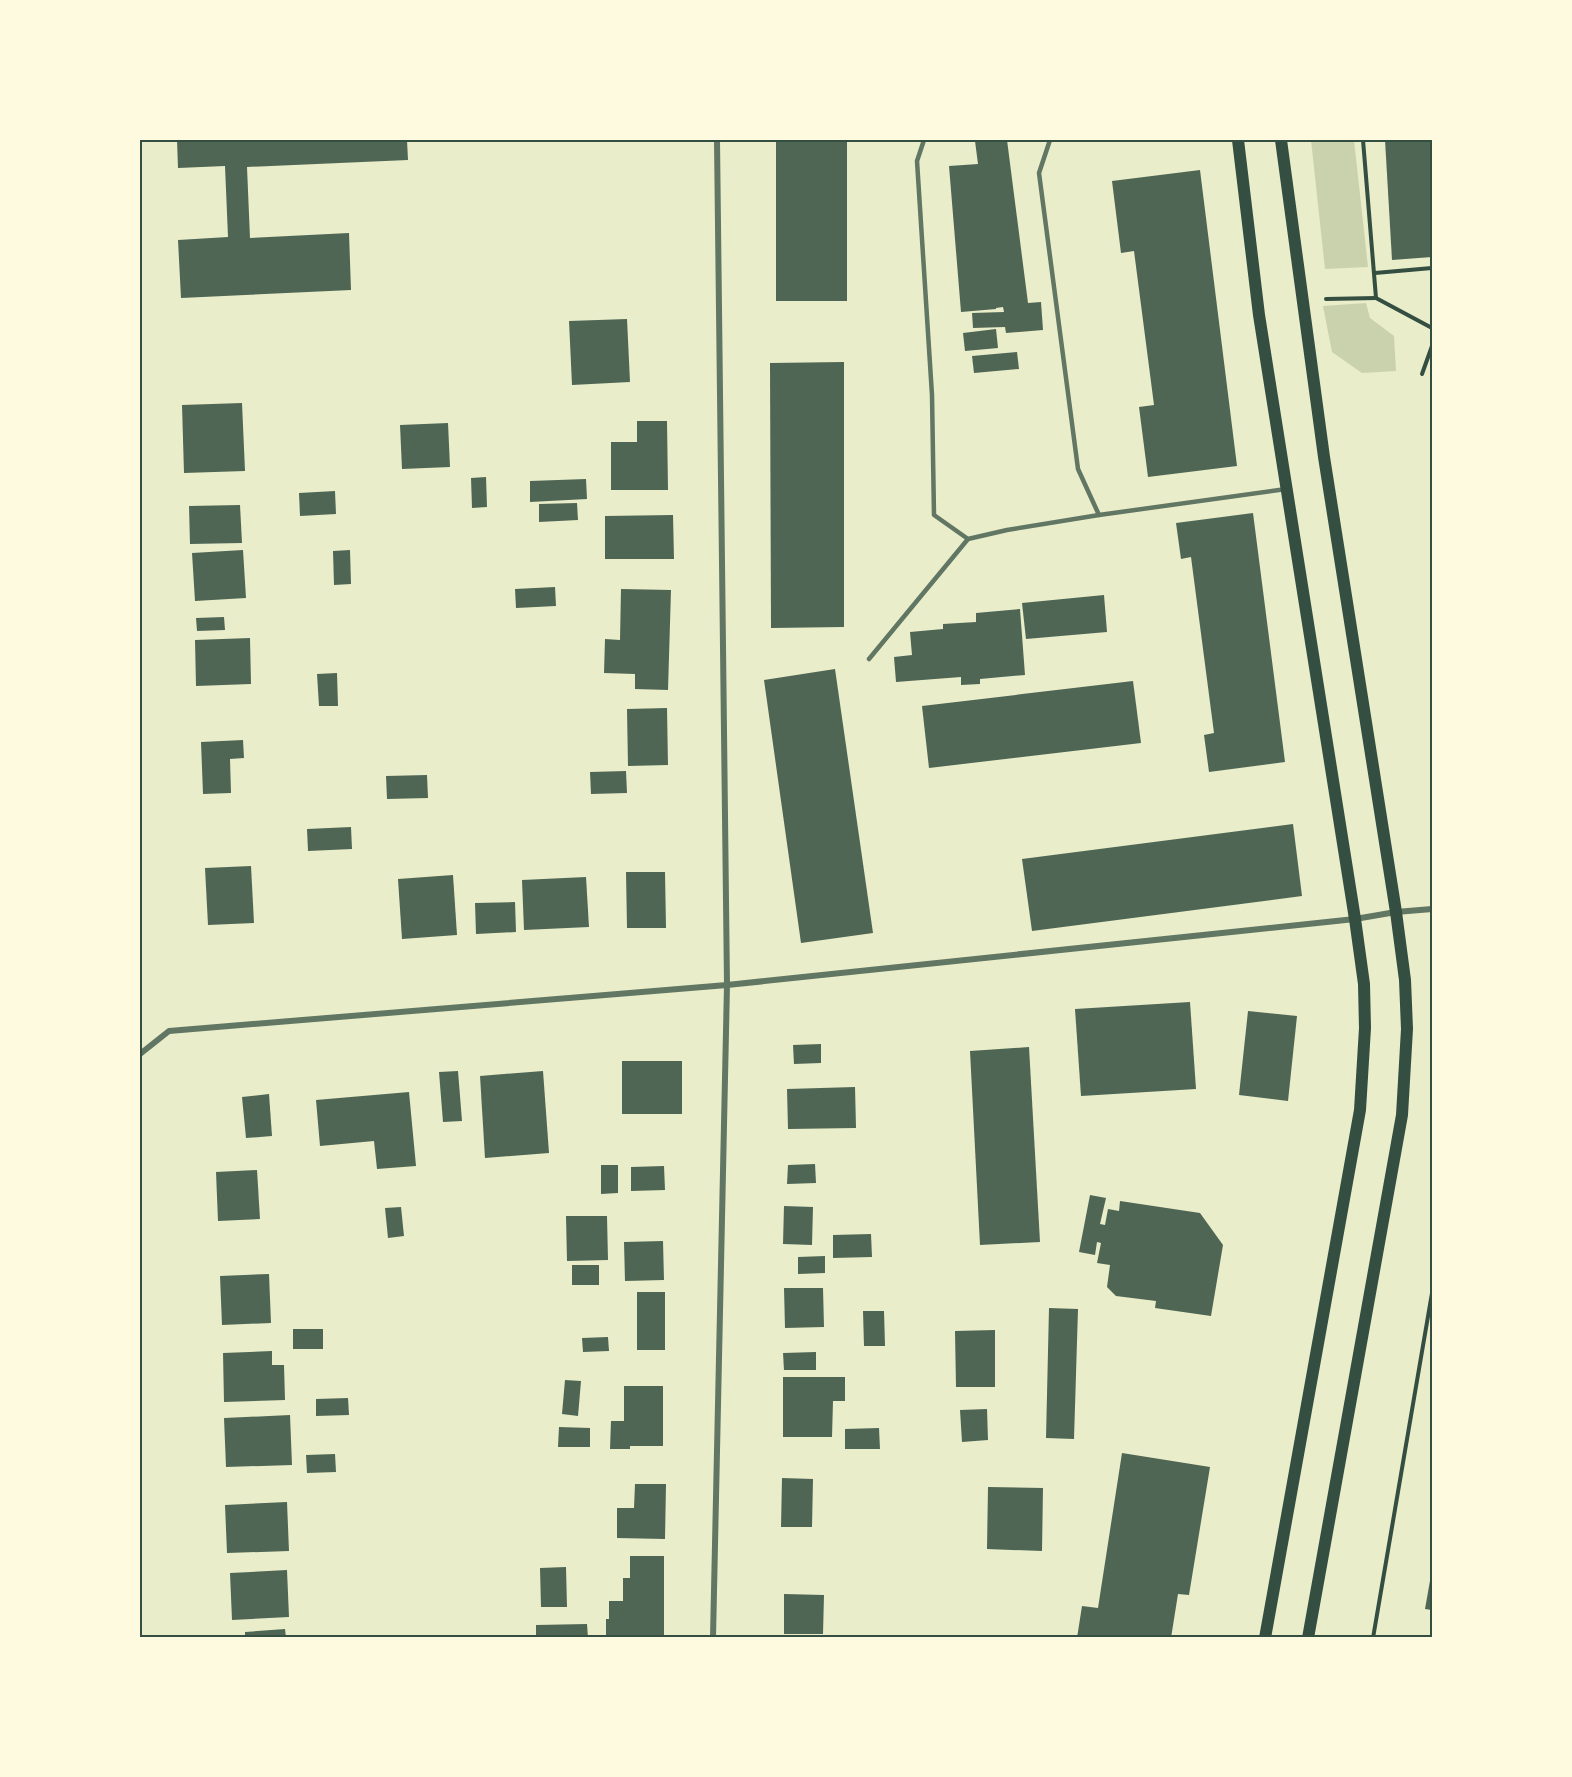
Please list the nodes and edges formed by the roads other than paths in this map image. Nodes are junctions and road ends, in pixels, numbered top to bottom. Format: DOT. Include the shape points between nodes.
graph roads {
  1 [pos="717,140"];
  2 [pos="924,140"];
  3 [pos="1050,140"];
  4 [pos="1238,140"];
  5 [pos="1281,140"];
  6 [pos="1286,489"];
  7 [pos="1099,515"];
  8 [pos="969,539"];
  9 [pos="870,658"];
  10 [pos="1432,909"];
  11 [pos="1396,912"];
  12 [pos="1355,919"];
  13 [pos="727,985"];
  14 [pos="140,1054"];
  15 [pos="713,1638"];
  16 [pos="1265,1638"];
  17 [pos="1308,1638"];
  1 -- 13 [label="street"];
  2 -- 8 [label="lane" via="917,161 932,395 934,515"];
  3 -- 7 [label="lane" via="1039,173 1040,184 1078,469"];
  4 -- 6 [label="main road" via="1259,315"];
  5 -- 11 [label="main road" via="1324,457"];
  6 -- 7 [label="lane"];
  6 -- 12 [label="main road"];
  7 -- 8 [label="lane"];
  8 -- 9 [label="lane"];
  10 -- 11 [label="street"];
  11 -- 12 [label="street"];
  11 -- 17 [label="main road" via="1406,980 1402,1115"];
  12 -- 13 [label="street"];
  12 -- 16 [label="main road" via="1364,984 1360,1110"];
  13 -- 14 [label="street" via="169,1031"];
  13 -- 15 [label="street"];
}
